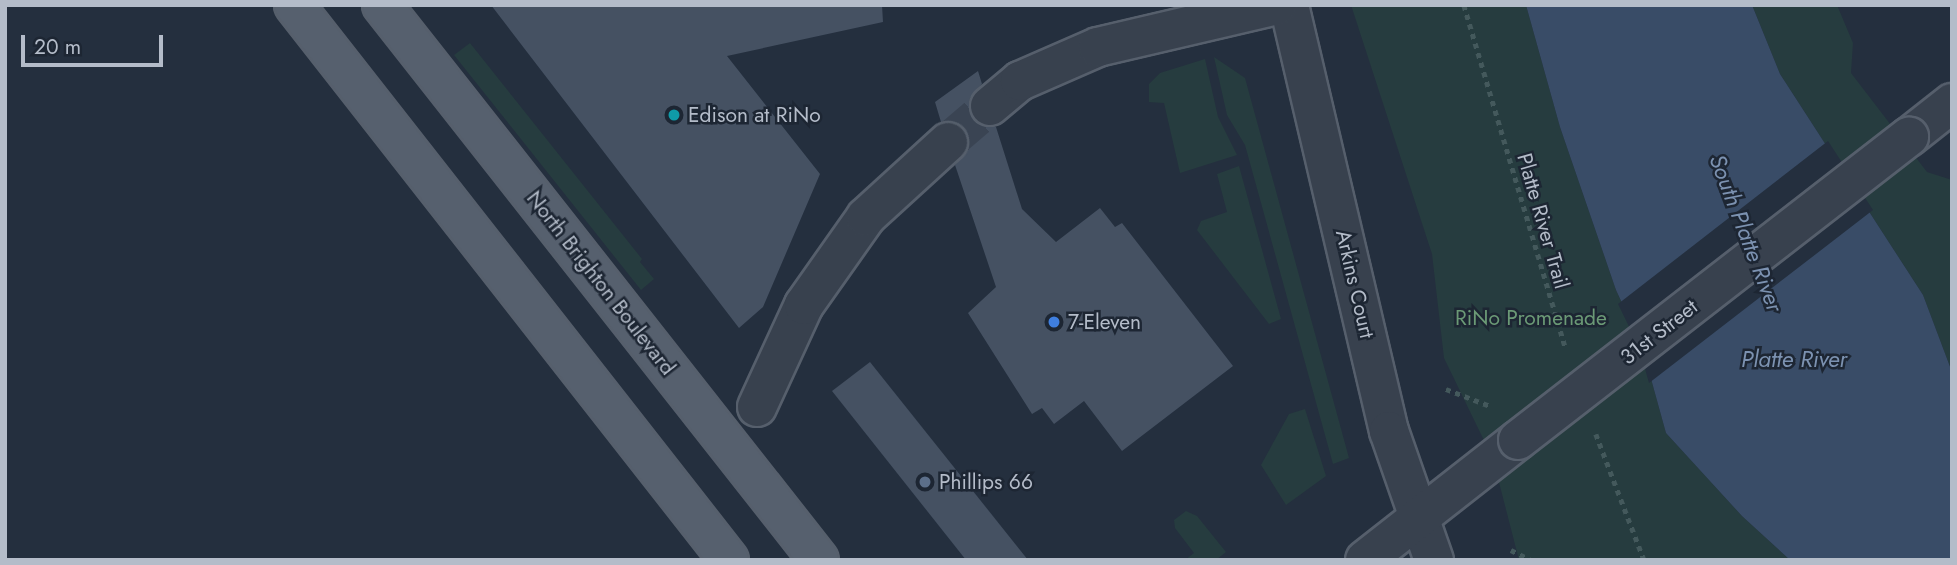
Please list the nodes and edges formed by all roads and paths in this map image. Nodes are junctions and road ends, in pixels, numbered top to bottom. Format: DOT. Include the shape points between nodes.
graph roads {
  1 [pos="294,5"];
  2 [pos="382,5"];
  3 [pos="1277,5"];
  4 [pos="1289,5"];
  5 [pos="1464,5"];
  6 [pos="1952,103"];
  7 [pos="990,106"];
  8 [pos="948,142"];
  9 [pos="1570,359"];
  10 [pos="1446,389"];
  11 [pos="757,407"];
  12 [pos="1494,408"];
  13 [pos="1592,422"];
  14 [pos="1419,517"];
  15 [pos="1511,550"];
  16 [pos="729,560"];
  17 [pos="819,560"];
  18 [pos="1365,560"];
  19 [pos="1434,560"];
  20 [pos="1531,560"];
  21 [pos="1644,560"];
  1 -- 16 [label="main road"];
  2 -- 17 [label="main road, North Brighton Boulevard"];
  3 -- 7 [label="street" via="1098,47 1020,81"];
  4 -- 14 [label="street, Arkins Court" via="1389,431"];
  5 -- 9 [label="path, Platte River Trail" via="1543,283"];
  6 -- 14 [label="street, 31st Street, bridge"];
  8 -- 11 [label="street" via="866,217 804,305"];
  10 -- 12 [label="path"];
  13 -- 21 [label="path"];
  14 -- 18 [label="street, 31st Street"];
  14 -- 19 [label="street, Arkins Court"];
  15 -- 20 [label="path"];
}
